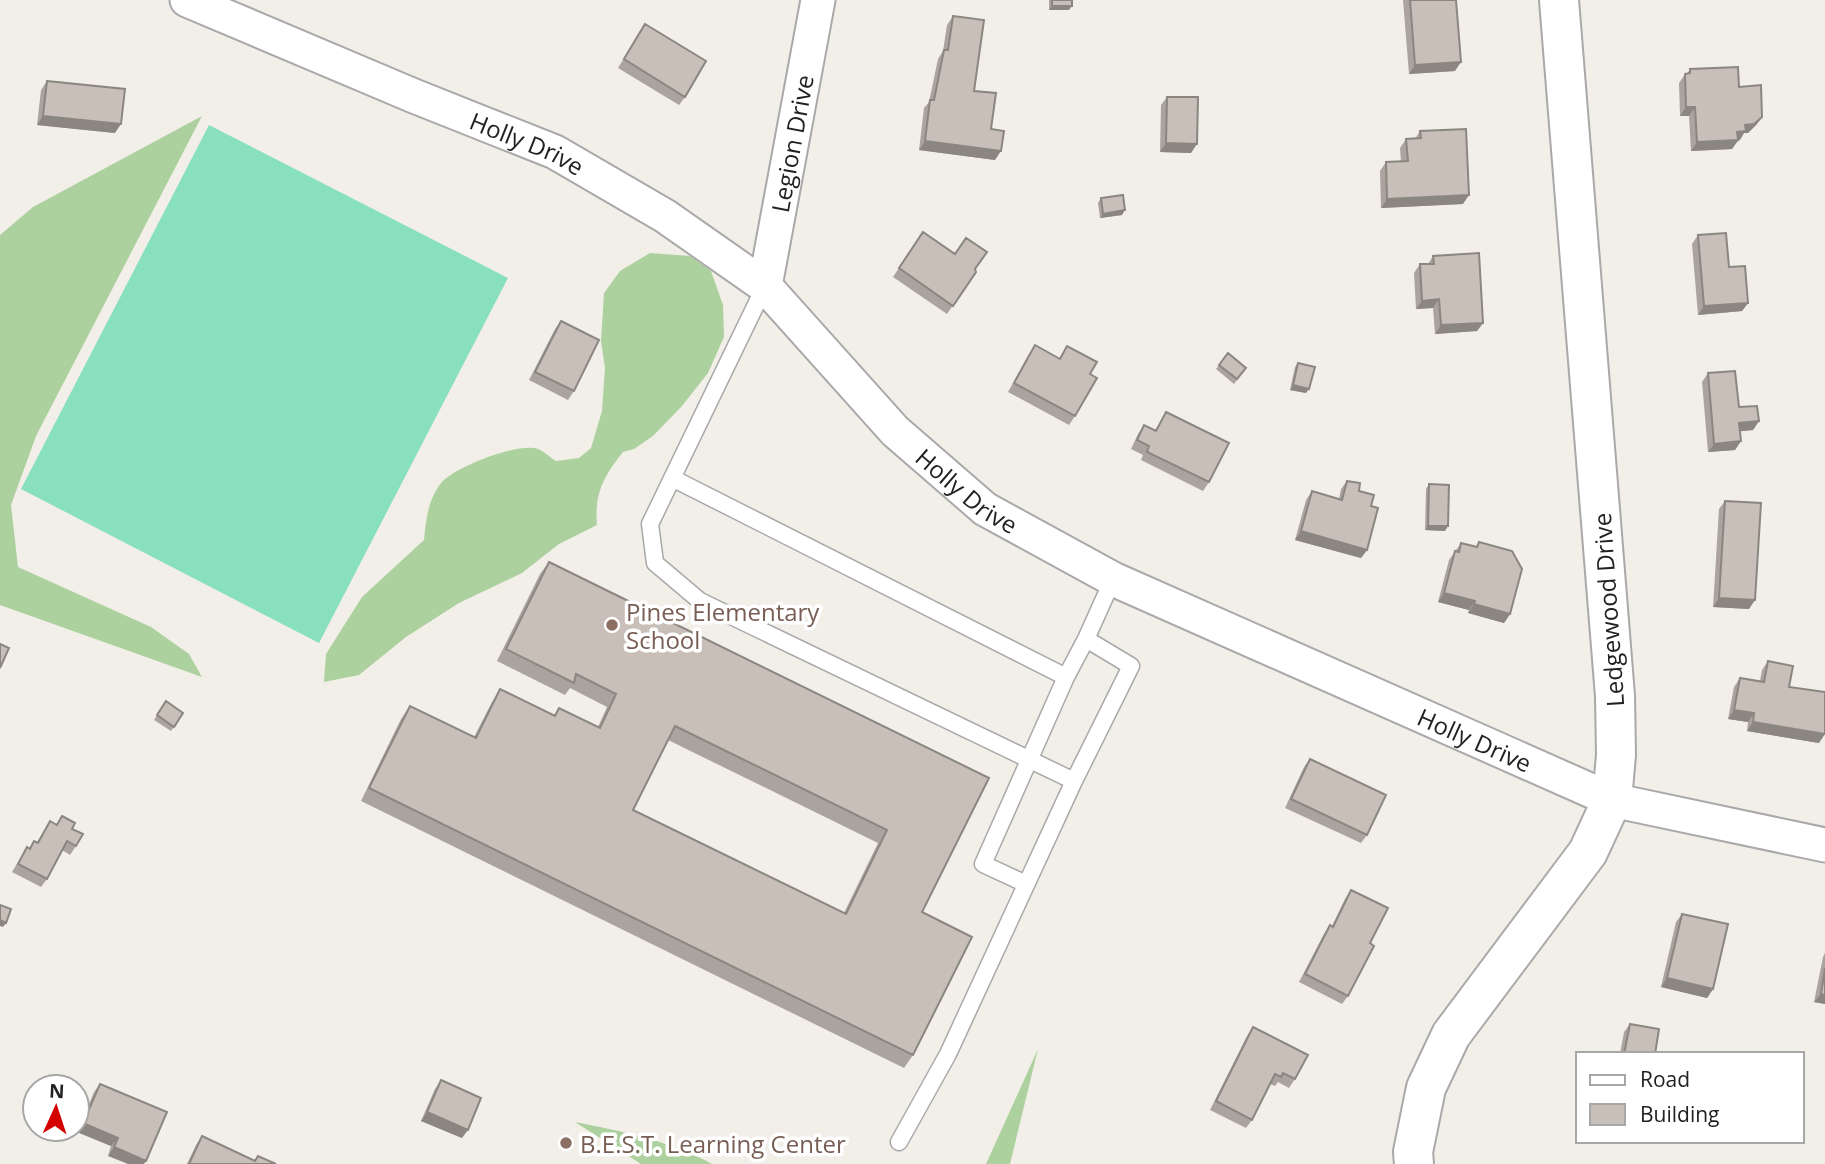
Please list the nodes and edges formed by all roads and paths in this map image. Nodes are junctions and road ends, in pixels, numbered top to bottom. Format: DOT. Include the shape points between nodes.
graph roads {
  1 [pos="187,0"];
  2 [pos="818,0"];
  3 [pos="1559,0"];
  4 [pos="765,286"];
  5 [pos="672,478"];
  6 [pos="1113,579"];
  7 [pos="1086,639"];
  8 [pos="1066,677"];
  9 [pos="1029,760"];
  10 [pos="1074,781"];
  11 [pos="1612,800"];
  12 [pos="1825,845"];
  13 [pos="1027,884"];
  14 [pos="899,1142"];
  15 [pos="1414,1164"];
  1 -- 4 [label="street, Holly Drive" via="555,152 664,216"];
  2 -- 4 [label="street, Legion Drive"];
  3 -- 11 [label="street, Ledgewood Drive" via="1615,696"];
  4 -- 5 [label="lane"];
  4 -- 6 [label="street, Holly Drive" via="895,431 985,509"];
  5 -- 8 [label="lane"];
  5 -- 9 [label="lane" via="650,524 655,563 700,601"];
  6 -- 7 [label="lane"];
  6 -- 11 [label="street, Holly Drive"];
  7 -- 8 [label="lane"];
  7 -- 10 [label="lane" via="1131,666"];
  8 -- 9 [label="lane"];
  9 -- 10 [label="lane"];
  9 -- 13 [label="lane" via="983,864"];
  10 -- 13 [label="lane"];
  11 -- 12 [label="street, Holly Drive"];
  11 -- 15 [label="street, Ledgewood Drive" via="1588,852 1451,1035 1426,1088"];
  13 -- 14 [label="lane" via="948,1054"];
}
